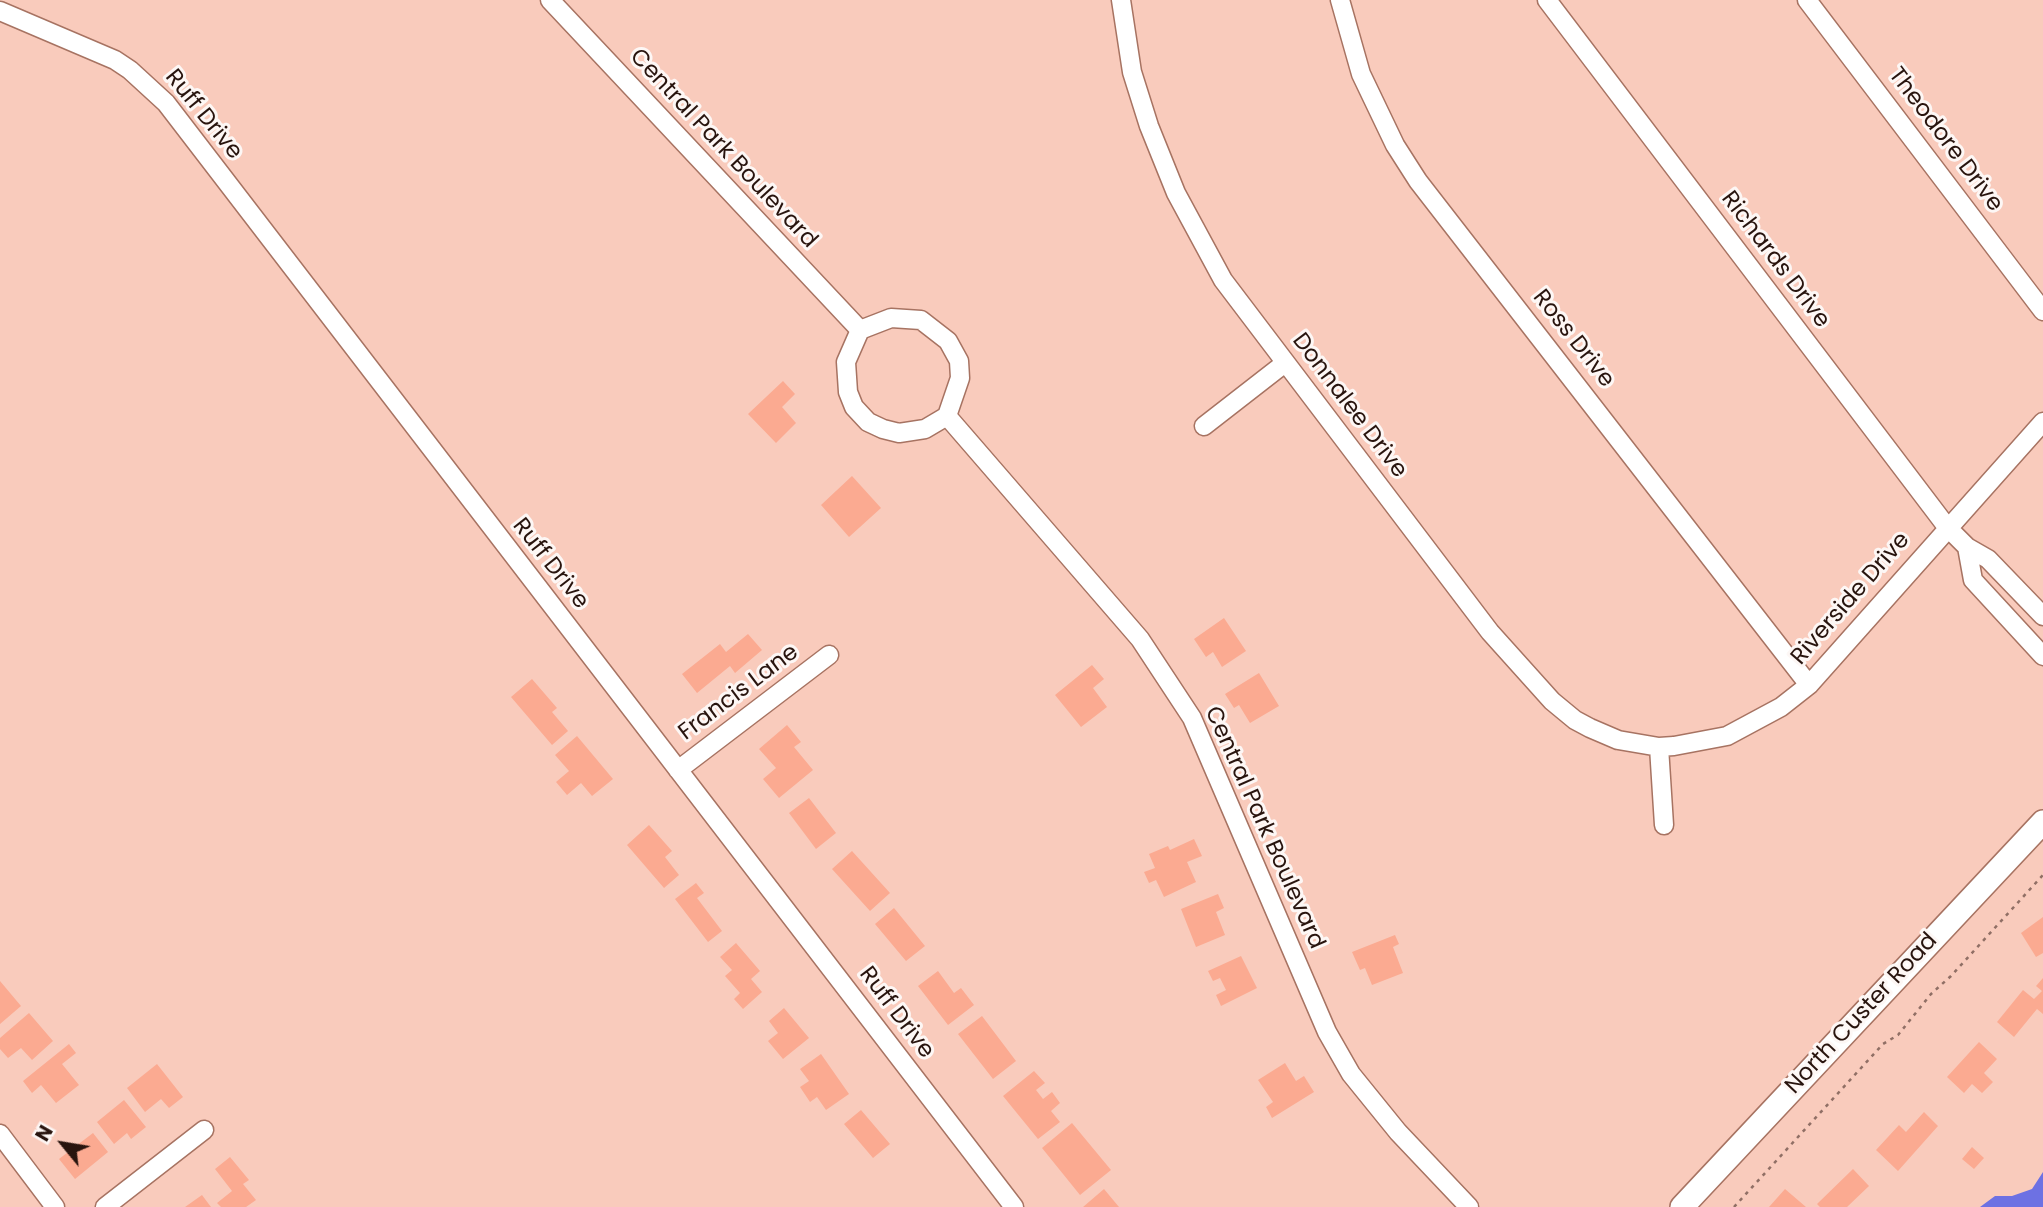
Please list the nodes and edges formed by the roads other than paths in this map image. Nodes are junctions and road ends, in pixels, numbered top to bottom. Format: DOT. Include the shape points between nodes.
graph roads {
  1 [pos="550,0"];
  2 [pos="1121,0"];
  3 [pos="1340,0"];
  4 [pos="1547,0"];
  5 [pos="1807,0"];
  6 [pos="0,11"];
  7 [pos="2043,311"];
  8 [pos="860,330"];
  9 [pos="1285,363"];
  10 [pos="947,416"];
  11 [pos="2043,422"];
  12 [pos="1204,426"];
  13 [pos="1947,527"];
  14 [pos="1968,547"];
  15 [pos="2043,616"];
  16 [pos="829,654"];
  17 [pos="2043,656"];
  18 [pos="1809,685"];
  19 [pos="1658,747"];
  20 [pos="678,770"];
  21 [pos="2043,822"];
  22 [pos="1664,825"];
  23 [pos="204,1130"];
  24 [pos="0,1134"];
  25 [pos="1470,1206"];
  26 [pos="55,1207"];
  27 [pos="105,1207"];
  28 [pos="1014,1207"];
  29 [pos="1682,1207"];
  1 -- 8 [label="street, Central Park Boulevard"];
  2 -- 9 [label="street, Donnalee Drive" via="1132,72 1176,194 1223,281"];
  3 -- 18 [label="street, Ross Drive" via="1361,74 1418,181"];
  4 -- 13 [label="street, Richards Drive"];
  5 -- 7 [label="street, Theodore Drive"];
  6 -- 20 [label="street, Ruff Drive" via="115,60 166,103"];
  8 -- 10 [label="street" via="891,318 921,320 948,341 959,361 960,378"];
  8 -- 10 [label="street" via="846,362 845,379 854,407 868,422 899,433 925,429"];
  9 -- 12 [label="street"];
  9 -- 19 [label="street, Donnalee Drive" via="1525,674 1575,720 1618,740"];
  10 -- 25 [label="street, Central Park Boulevard" via="1140,639 1192,718 1327,1031 1351,1074 1398,1132"];
  11 -- 13 [label="street, Riverside Drive"];
  13 -- 14 [label="street, Richards Drive"];
  13 -- 18 [label="street, Riverside Drive"];
  14 -- 15 [label="street, Richards Drive" via="1988,559"];
  14 -- 17 [label="street" via="1973,580"];
  16 -- 20 [label="street, Francis Lane"];
  18 -- 19 [label="street, Riverside Drive" via="1773,712 1727,736"];
  19 -- 22 [label="street"];
  20 -- 28 [label="street, Ruff Drive"];
  21 -- 29 [label="street, North Custer Road"];
  23 -- 27 [label="street"];
  24 -- 26 [label="street"];
}
